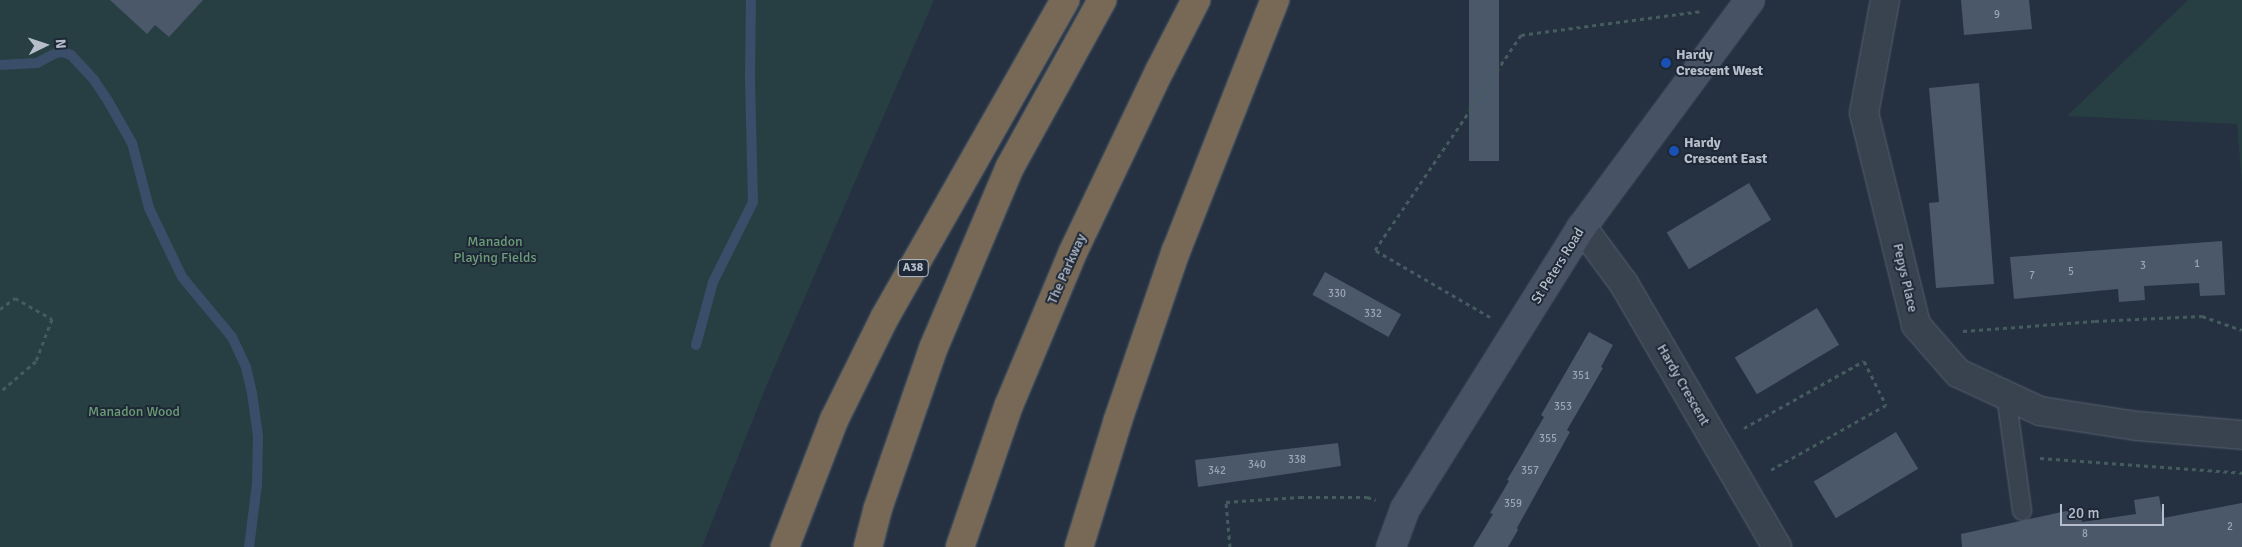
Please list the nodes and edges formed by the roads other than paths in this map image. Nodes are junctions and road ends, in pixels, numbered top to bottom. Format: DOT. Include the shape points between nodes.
graph roads {
  1 [pos="1064,0"];
  2 [pos="1102,0"];
  3 [pos="1196,0"];
  4 [pos="1275,0"];
  5 [pos="1885,0"];
  6 [pos="1749,2"];
  7 [pos="1582,227"];
  8 [pos="2006,395"];
  9 [pos="2242,435"];
  10 [pos="2022,511"];
  11 [pos="1769,544"];
  12 [pos="785,547"];
  13 [pos="868,547"];
  14 [pos="960,547"];
  15 [pos="1079,547"];
  16 [pos="1391,547"];
  1 -- 12 [label="highway, A38" via="885,317 834,420"];
  2 -- 13 [label="highway" via="1010,167 933,349 878,508"];
  3 -- 14 [label="highway, The Parkway" via="1073,252 1009,405"];
  4 -- 15 [label="highway" via="1176,251"];
  5 -- 8 [label="street, Pepys Place" via="1864,113 1916,325 1958,373"];
  6 -- 7 [label="street, St Peters Road"];
  7 -- 11 [label="street, Hardy Crescent" via="1624,284 1742,487"];
  7 -- 16 [label="street, St Peters Road" via="1405,510"];
  8 -- 9 [label="street, Pepys Place" via="2040,411 2137,426"];
  8 -- 10 [label="lane"];
}
